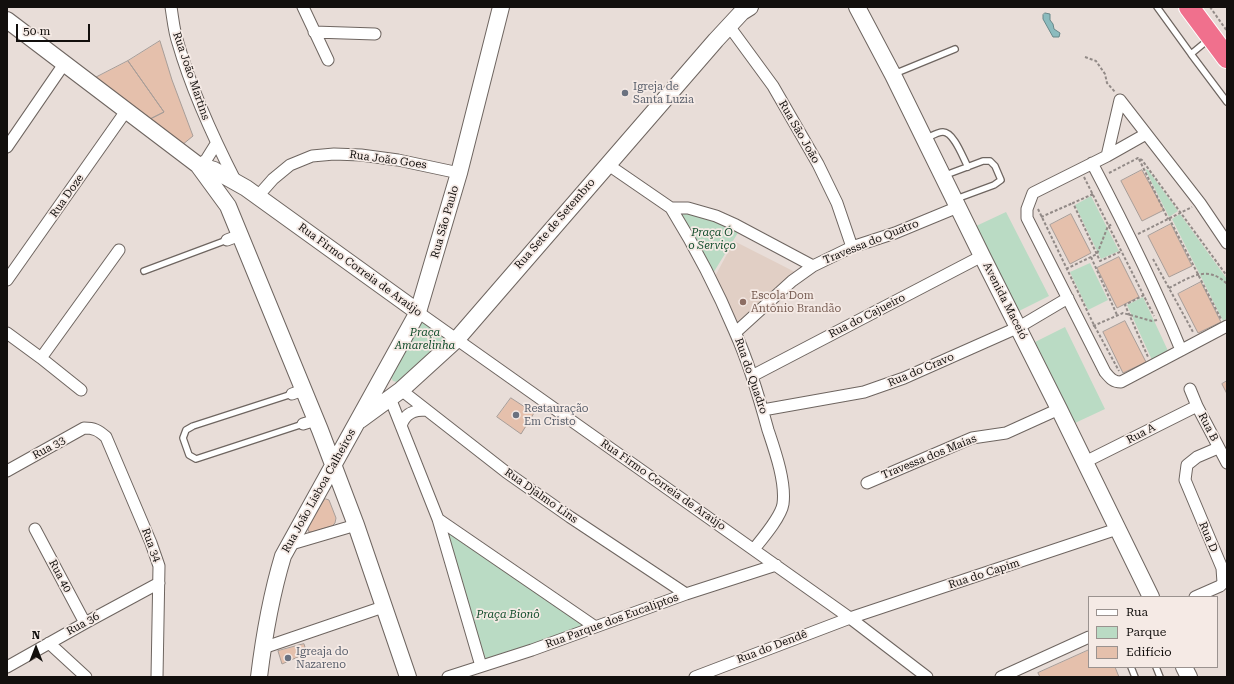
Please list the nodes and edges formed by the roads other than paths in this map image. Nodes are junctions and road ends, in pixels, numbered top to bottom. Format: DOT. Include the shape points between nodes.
graph roads {
  1 [pos="171,7"];
  2 [pos="303,7"];
  3 [pos="501,7"];
  4 [pos="857,7"];
  5 [pos="1156,7"];
  6 [pos="1189,7"];
  7 [pos="746,9"];
  8 [pos="7,20"];
  9 [pos="729,26"];
  10 [pos="314,32"];
  11 [pos="376,34"];
  12 [pos="1219,34"];
  13 [pos="955,49"];
  14 [pos="1191,54"];
  15 [pos="1227,58"];
  16 [pos="328,60"];
  17 [pos="64,64"];
  18 [pos="893,75"];
  19 [pos="1227,102"];
  20 [pos="126,111"];
  21 [pos="1146,134"];
  22 [pos="925,139"];
  23 [pos="216,144"];
  24 [pos="7,147"];
  25 [pos="1100,160"];
  26 [pos="607,164"];
  27 [pos="198,165"];
  28 [pos="968,167"];
  29 [pos="459,173"];
  30 [pos="943,176"];
  31 [pos="247,189"];
  32 [pos="956,203"];
  33 [pos="228,206"];
  34 [pos="671,208"];
  35 [pos="234,238"];
  36 [pos="1227,243"];
  37 [pos="852,247"];
  38 [pos="119,250"];
  39 [pos="982,256"];
  40 [pos="813,266"];
  41 [pos="144,271"];
  42 [pos="7,280"];
  43 [pos="1068,298"];
  44 [pos="418,312"];
  45 [pos="1225,325"];
  46 [pos="1019,328"];
  47 [pos="736,332"];
  48 [pos="7,334"];
  49 [pos="457,339"];
  50 [pos="1181,350"];
  51 [pos="42,358"];
  52 [pos="383,375"];
  53 [pos="752,376"];
  54 [pos="81,390"];
  55 [pos="1190,390"];
  56 [pos="298,392"];
  57 [pos="396,394"];
  58 [pos="1197,406"];
  59 [pos="1059,409"];
  60 [pos="426,410"];
  61 [pos="762,410"];
  62 [pos="356,424"];
  63 [pos="313,425"];
  64 [pos="401,426"];
  65 [pos="92,428"];
  66 [pos="347,441"];
  67 [pos="1218,448"];
  68 [pos="1085,462"];
  69 [pos="1227,463"];
  70 [pos="333,466"];
  71 [pos="7,471"];
  72 [pos="867,483"];
  73 [pos="319,490"];
  74 [pos="343,490"];
  75 [pos="438,519"];
  76 [pos="356,525"];
  77 [pos="35,529"];
  78 [pos="1117,530"];
  79 [pos="288,545"];
  80 [pos="754,549"];
  81 [pos="776,565"];
  82 [pos="159,583"];
  83 [pos="686,594"];
  84 [pos="1150,596"];
  85 [pos="1197,596"];
  86 [pos="383,607"];
  87 [pos="850,618"];
  88 [pos="85,622"];
  89 [pos="594,626"];
  90 [pos="1088,637"];
  91 [pos="49,643"];
  92 [pos="262,648"];
  93 [pos="481,666"];
  94 [pos="7,667"];
  95 [pos="1184,668"];
  96 [pos="86,677"];
  97 [pos="157,677"];
  98 [pos="259,677"];
  99 [pos="408,677"];
  100 [pos="448,677"];
  101 [pos="695,677"];
  102 [pos="926,677"];
  103 [pos="1001,677"];
  104 [pos="1189,677"];
  1 -- 23 [label="street, Rua João Martins" via="177,42"];
  2 -- 10 [label="street"];
  3 -- 29 [label="street, Rua São Paulo"];
  4 -- 18 [label="street, Avenida Maceió"];
  5 -- 14 [label="lane"];
  6 -- 12 [label="highway"];
  7 -- 9 [label="street, Rua Sete de Setembro"];
  8 -- 17 [label="street, Rua Firmo Correia de Araújo"];
  9 -- 26 [label="street, Rua Sete de Setembro"];
  9 -- 37 [label="street, Rua São João" via="773,86 818,164 837,203"];
  10 -- 11 [label="street"];
  10 -- 16 [label="street"];
  12 -- 14 [label="lane"];
  12 -- 15 [label="highway"];
  13 -- 18 [label="lane"];
  14 -- 19 [label="lane"];
  17 -- 20 [label="street, Rua Firmo Correia de Araújo"];
  17 -- 24 [label="street"];
  18 -- 22 [label="street, Avenida Maceió"];
  20 -- 27 [label="street, Rua Firmo Correia de Araújo"];
  20 -- 42 [label="street, Rua Doze"];
  21 -- 25 [label="street"];
  21 -- 25 [label="street" via="1120,100"];
  21 -- 36 [label="street" via="1200,203"];
  22 -- 28 [label="lane" via="941,132 952,136"];
  22 -- 30 [label="street, Avenida Maceió"];
  23 -- 27 [label="street" via="206,160"];
  23 -- 31 [label="street, Rua João Martins"];
  25 -- 43 [label="street" via="1032,193 1027,209 1027,218"];
  25 -- 50 [label="street" via="1122,220"];
  26 -- 34 [label="street"];
  26 -- 49 [label="street, Rua Sete de Setembro"];
  27 -- 31 [label="street, Rua Firmo Correia de Araújo" via="214,170"];
  27 -- 33 [label="street, Rua Firmo Correia de Araújo"];
  28 -- 30 [label="lane"];
  28 -- 32 [label="lane" via="990,161 1001,180"];
  29 -- 31 [label="street, Rua João Goes" via="398,160 327,154 312,156 290,166 273,179"];
  29 -- 44 [label="street, Rua São Paulo"];
  30 -- 32 [label="street, Avenida Maceió"];
  31 -- 33 [label="street" via="234,194"];
  31 -- 44 [label="street, Rua Firmo Correia de Araújo"];
  32 -- 37 [label="street, Travessa do Quatro" via="895,233"];
  32 -- 39 [label="street, Avenida Maceió"];
  33 -- 35 [label="street, Rua Firmo Correia de Araújo"];
  34 -- 40 [label="street" via="688,208 716,216"];
  34 -- 47 [label="street, Rua do Quadro" via="695,247"];
  35 -- 41 [label="lane"];
  35 -- 56 [label="street, Rua Firmo Correia de Araújo"];
  37 -- 40 [label="street, Travessa do Quatro"];
  38 -- 51 [label="street"];
  39 -- 46 [label="street, Avenida Maceió"];
  39 -- 53 [label="street, Rua do Cajueiro"];
  40 -- 47 [label="street, Travessa do Quatro" via="792,281"];
  43 -- 46 [label="street, Rua do Cravo"];
  43 -- 50 [label="street" via="1104,372 1115,382 1121,382"];
  44 -- 49 [label="street, Rua Firmo Correia de Araújo"];
  44 -- 52 [label="street, Rua São Paulo"];
  45 -- 50 [label="street"];
  46 -- 59 [label="street, Avenida Maceió"];
  46 -- 61 [label="street, Rua do Cravo" via="904,378 864,392"];
  47 -- 53 [label="street, Rua do Quadro"];
  48 -- 51 [label="street"];
  49 -- 57 [label="street, Rua Sete de Setembro"];
  49 -- 80 [label="street, Rua Firmo Correia de Araújo"];
  51 -- 54 [label="street"];
  52 -- 57 [label="street" via="387,389"];
  52 -- 62 [label="street, Rua São Paulo"];
  53 -- 61 [label="street, Rua do Quadro"];
  55 -- 58 [label="street, Rua B"];
  56 -- 63 [label="street, Rua Firmo Correia de Araújo"];
  56 -- 63 [label="lane" via="186,430 184,438 189,455 196,459"];
  57 -- 60 [label="street, Rua Djalmo Lins"];
  57 -- 62 [label="street, Rua Sete de Setembro"];
  57 -- 64 [label="street"];
  58 -- 67 [label="street, Rua B"];
  58 -- 68 [label="street, Rua A"];
  59 -- 68 [label="street, Avenida Maceió"];
  59 -- 72 [label="street, Travessa dos Maias" via="1006,433 972,438"];
  60 -- 64 [label="street" via="414,410 407,415"];
  60 -- 83 [label="street, Rua Djalmo Lins" via="506,472"];
  61 -- 80 [label="street, Rua do Quadro" via="778,461 784,494 783,506 770,530"];
  62 -- 66 [label="street, Rua João Lisboa Calheiros"];
  63 -- 66 [label="street" via="328,436"];
  63 -- 70 [label="street, Rua Firmo Correia de Araújo"];
  64 -- 75 [label="street"];
  65 -- 71 [label="street, Rua 33" via="84,428"];
  65 -- 82 [label="street, Rua 34" via="106,437 151,543 159,566"];
  66 -- 70 [label="street, Rua João Lisboa Calheiros"];
  67 -- 69 [label="street, Rua B"];
  67 -- 85 [label="street, Rua D" via="1197,457 1187,466 1184,480 1222,568 1223,583"];
  68 -- 78 [label="street, Avenida Maceió"];
  70 -- 73 [label="street, Rua João Lisboa Calheiros"];
  70 -- 74 [label="street, Rua Firmo Correia de Araújo"];
  73 -- 74 [label="street"];
  73 -- 79 [label="street, Rua João Lisboa Calheiros"];
  74 -- 76 [label="street, Rua Firmo Correia de Araújo"];
  75 -- 89 [label="street"];
  75 -- 93 [label="street"];
  76 -- 79 [label="street"];
  76 -- 86 [label="street, Rua Firmo Correia de Araújo"];
  77 -- 88 [label="street, Rua 40"];
  78 -- 84 [label="street, Avenida Maceió"];
  78 -- 87 [label="street, Rua do Capim"];
  79 -- 92 [label="street, Rua João Lisboa Calheiros" via="273,590"];
  80 -- 81 [label="street, Rua Firmo Correia de Araújo"];
  81 -- 83 [label="street, Rua Parque dos Eucaliptos"];
  81 -- 87 [label="street, Rua Firmo Correia de Araújo"];
  82 -- 88 [label="street, Rua 36"];
  82 -- 97 [label="street, Rua 34"];
  83 -- 89 [label="street, Rua Parque dos Eucaliptos"];
  86 -- 92 [label="street"];
  86 -- 99 [label="street, Rua Firmo Correia de Araújo"];
  87 -- 101 [label="street, Rua do Dendê"];
  87 -- 102 [label="street, Rua Firmo Correia de Araújo"];
  88 -- 91 [label="street, Rua 36"];
  89 -- 93 [label="street, Rua Parque dos Eucaliptos"];
  90 -- 103 [label="street"];
  91 -- 94 [label="street, Rua 36"];
  91 -- 96 [label="street"];
  92 -- 98 [label="street, Rua João Lisboa Calheiros"];
  93 -- 100 [label="street, Rua Parque dos Eucaliptos"];
  95 -- 104 [label="street"];
}
